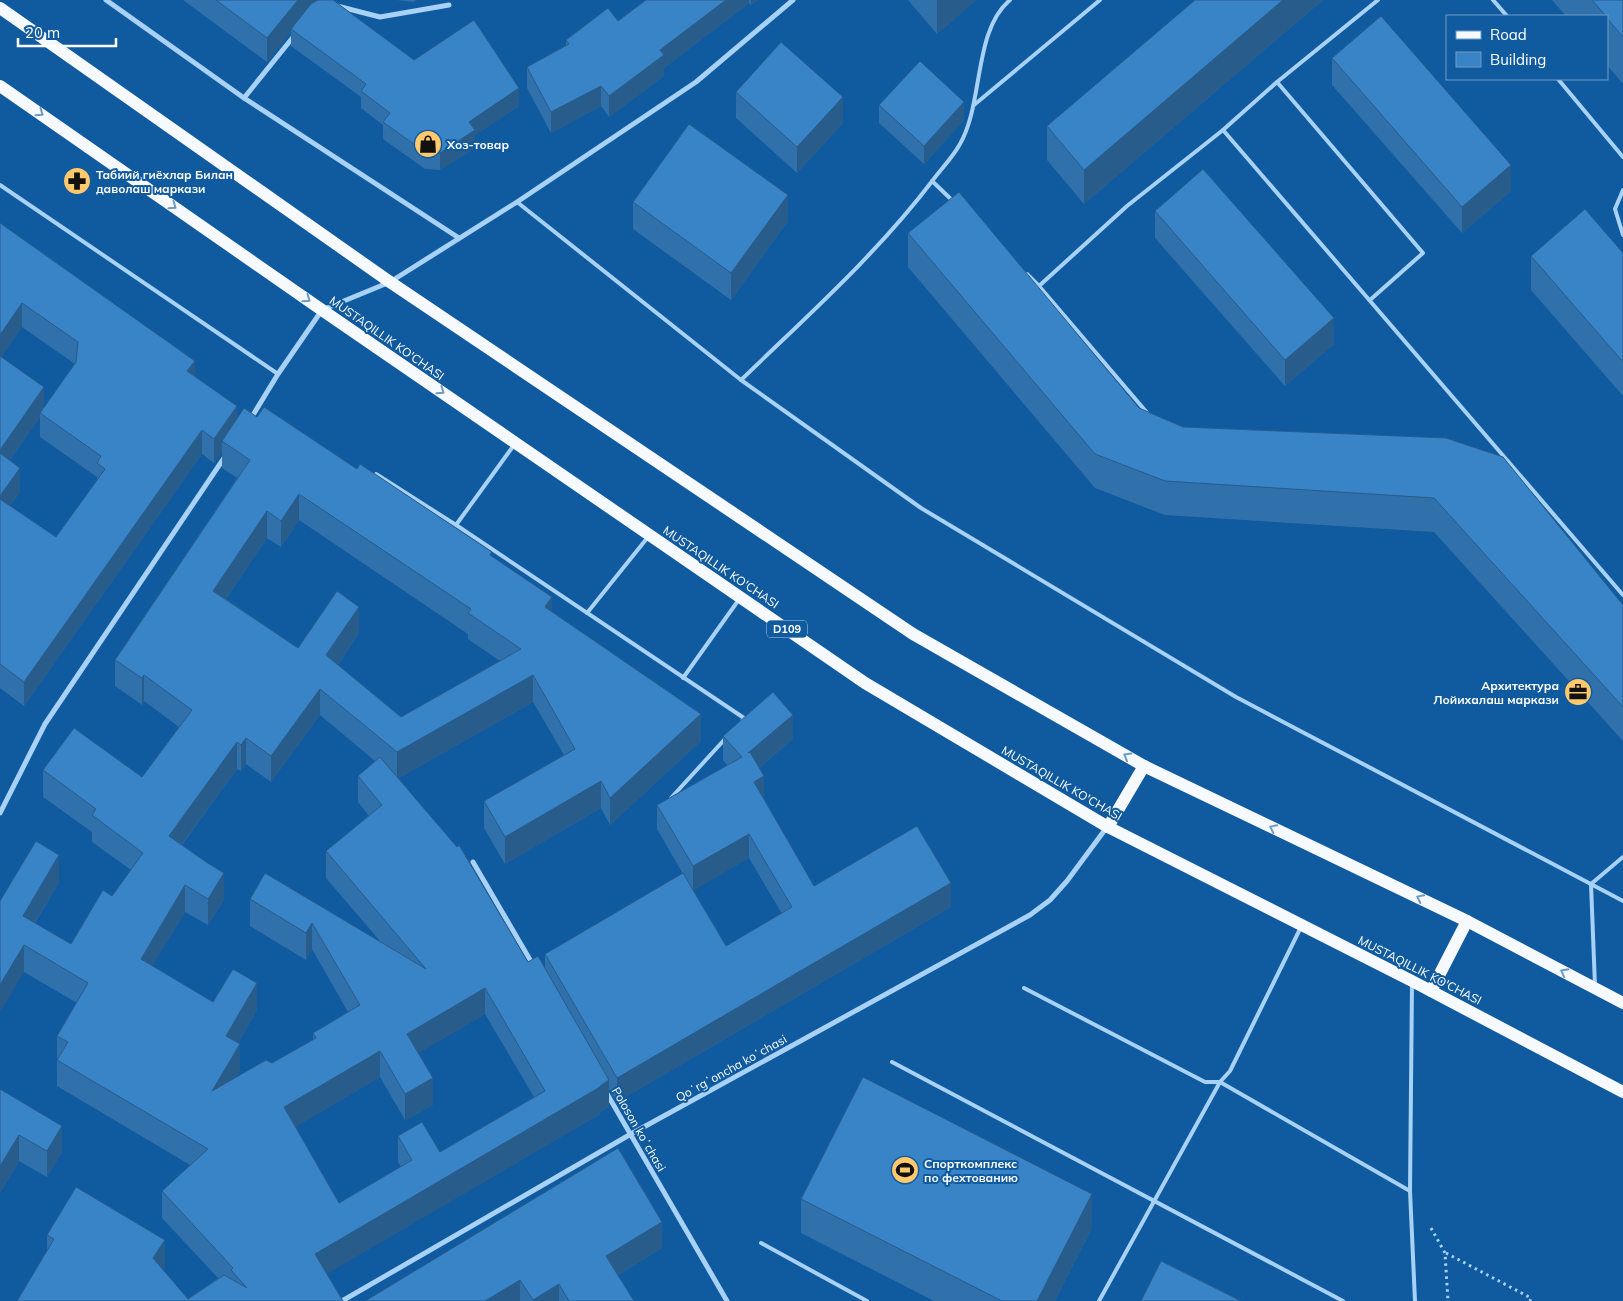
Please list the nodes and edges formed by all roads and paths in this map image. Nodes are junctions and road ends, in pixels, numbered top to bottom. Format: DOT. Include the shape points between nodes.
graph roads {
  1 [pos="106,0"];
  2 [pos="793,0"];
  3 [pos="1010,0"];
  4 [pos="1100,0"];
  5 [pos="1378,0"];
  6 [pos="1493,0"];
  7 [pos="330,5"];
  8 [pos="449,5"];
  9 [pos="0,8"];
  10 [pos="1506,15"];
  11 [pos="297,32"];
  12 [pos="1559,80"];
  13 [pos="1277,82"];
  14 [pos="0,86"];
  15 [pos="244,98"];
  16 [pos="974,105"];
  17 [pos="1222,130"];
  18 [pos="1623,157"];
  19 [pos="932,181"];
  20 [pos="0,185"];
  21 [pos="1623,190"];
  22 [pos="517,202"];
  23 [pos="961,209"];
  24 [pos="1623,235"];
  25 [pos="459,238"];
  26 [pos="1025,272"];
  27 [pos="390,282"];
  28 [pos="1039,286"];
  29 [pos="1370,300"];
  30 [pos="322,310"];
  31 [pos="278,374"];
  32 [pos="741,380"];
  33 [pos="1154,421"];
  34 [pos="247,424"];
  35 [pos="515,443"];
  36 [pos="1503,454"];
  37 [pos="1495,455"];
  38 [pos="226,456"];
  39 [pos="376,474"];
  40 [pos="456,525"];
  41 [pos="649,535"];
  42 [pos="1623,596"];
  43 [pos="741,597"];
  44 [pos="587,613"];
  45 [pos="683,678"];
  46 [pos="738,725"];
  47 [pos="731,732"];
  48 [pos="1144,766"];
  49 [pos="668,801"];
  50 [pos="0,813"];
  51 [pos="1108,827"];
  52 [pos="1623,857"];
  53 [pos="474,862"];
  54 [pos="1591,884"];
  55 [pos="1623,901"];
  56 [pos="1467,921"];
  57 [pos="1302,925"];
  58 [pos="537,973"];
  59 [pos="1412,981"];
  60 [pos="1024,988"];
  61 [pos="1595,988"];
  62 [pos="1432,991"];
  63 [pos="1623,1003"];
  64 [pos="892,1062"];
  65 [pos="1220,1082"];
  66 [pos="601,1083"];
  67 [pos="1623,1092"];
  68 [pos="631,1134"];
  69 [pos="1410,1191"];
  70 [pos="1154,1202"];
  71 [pos="761,1243"];
  72 [pos="342,1301"];
  73 [pos="727,1301"];
  74 [pos="867,1301"];
  75 [pos="1099,1301"];
  76 [pos="1343,1301"];
  77 [pos="1415,1301"];
  78 [pos="1448,1301"];
  79 [pos="1530,1301"];
  1 -- 15 [label="street"];
  2 -- 22 [label="street" via="696,82"];
  3 -- 16 [label="lane" via="1000,8 988,34"];
  4 -- 16 [label="lane"];
  5 -- 13 [label="lane"];
  6 -- 10 [label="lane"];
  7 -- 8 [label="street" via="380,17"];
  9 -- 27 [label="main road"];
  11 -- 15 [label="street"];
  12 -- 18 [label="lane"];
  13 -- 17 [label="lane"];
  13 -- 29 [label="lane" via="1423,253"];
  14 -- 30 [label="main road, MUSTAQILLIK KO'CHASI / D109, one-way"];
  15 -- 25 [label="street"];
  16 -- 19 [label="lane" via="960,144"];
  17 -- 28 [label="lane" via="1127,206"];
  17 -- 29 [label="lane"];
  19 -- 23 [label="lane"];
  19 -- 32 [label="lane" via="866,258"];
  20 -- 31 [label="lane"];
  21 -- 24 [label="lane" via="1615,209"];
  22 -- 25 [label="street"];
  22 -- 32 [label="lane"];
  25 -- 27 [label="street"];
  26 -- 28 [label="lane"];
  27 -- 30 [label="street"];
  48 -- 27 [label="main road, one-way" via="913,634"];
  28 -- 33 [label="lane"];
  29 -- 36 [label="lane"];
  30 -- 31 [label="street"];
  30 -- 35 [label="main road, MUSTAQILLIK KO'CHASI / D109, one-way"];
  31 -- 34 [label="street"];
  32 -- 54 [label="lane" via="921,508 1236,697"];
  35 -- 40 [label="lane"];
  35 -- 41 [label="main road, MUSTAQILLIK KO'CHASI / D109"];
  36 -- 37 [label="lane"];
  36 -- 42 [label="lane"];
  38 -- 50 [label="street" via="45,724"];
  39 -- 40 [label="lane"];
  40 -- 44 [label="lane"];
  41 -- 43 [label="main road, MUSTAQILLIK KO'CHASI / D109"];
  41 -- 44 [label="lane"];
  43 -- 45 [label="lane"];
  43 -- 51 [label="main road, MUSTAQILLIK KO'CHASI / D109" via="865,683"];
  44 -- 45 [label="lane"];
  45 -- 46 [label="lane" via="744,718"];
  47 -- 49 [label="lane"];
  48 -- 51 [label="main road"];
  56 -- 48 [label="main road, one-way"];
  51 -- 57 [label="main road, MUSTAQILLIK KO'CHASI / D109"];
  51 -- 68 [label="street, Qoʻrgʻoncha koʻchasi" via="1067,881 1030,915"];
  52 -- 54 [label="lane"];
  53 -- 58 [label="street"];
  54 -- 55 [label="lane"];
  54 -- 61 [label="lane"];
  61 -- 56 [label="main road, one-way"];
  56 -- 62 [label="main road"];
  57 -- 59 [label="main road, MUSTAQILLIK KO'CHASI / D109"];
  57 -- 65 [label="lane" via="1230,1071"];
  59 -- 62 [label="main road, MUSTAQILLIK KO'CHASI / D109"];
  59 -- 69 [label="lane"];
  60 -- 65 [label="lane" via="1205,1082"];
  61 -- 63 [label="main road"];
  62 -- 67 [label="main road, MUSTAQILLIK KO'CHASI / D109"];
  64 -- 70 [label="lane"];
  65 -- 69 [label="lane"];
  65 -- 70 [label="lane"];
  66 -- 68 [label="street, Poloson koʻchasi"];
  68 -- 72 [label="street, Qoʻrgʻoncha koʻchasi"];
  68 -- 73 [label="street, Poloson koʻchasi"];
  69 -- 77 [label="lane"];
  70 -- 75 [label="lane"];
  70 -- 76 [label="lane"];
  71 -- 74 [label="lane"];
  78 -- 79 [label="path" via="1445,1253 1531,1298"];
}
